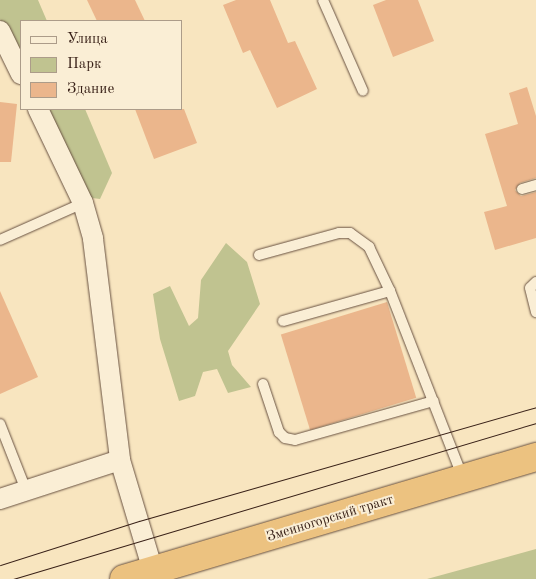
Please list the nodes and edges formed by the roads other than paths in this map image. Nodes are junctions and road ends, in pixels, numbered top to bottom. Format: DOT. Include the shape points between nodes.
graph roads {
  1 [pos="323,0"];
  2 [pos="0,31"];
  3 [pos="20,72"];
  4 [pos="363,91"];
  5 [pos="38,110"];
  6 [pos="536,185"];
  7 [pos="522,189"];
  8 [pos="83,204"];
  9 [pos="0,240"];
  10 [pos="259,255"];
  11 [pos="536,282"];
  12 [pos="390,291"];
  13 [pos="536,312"];
  14 [pos="283,320"];
  15 [pos="263,384"];
  16 [pos="434,401"];
  17 [pos="0,424"];
  18 [pos="536,457"];
  19 [pos="120,460"];
  20 [pos="463,478"];
  21 [pos="26,490"];
  22 [pos="0,499"];
  23 [pos="156,575"];
  24 [pos="124,579"];
  1 -- 4 [label="lane"];
  2 -- 3 [label="street"];
  5 -- 8 [label="street"];
  6 -- 7 [label="lane"];
  8 -- 9 [label="lane"];
  8 -- 19 [label="street" via="93,239"];
  10 -- 12 [label="lane" via="339,233 350,233 369,247"];
  11 -- 13 [label="lane" via="530,288"];
  12 -- 14 [label="lane"];
  12 -- 16 [label="lane"];
  15 -- 16 [label="lane" via="279,432 285,438 295,440"];
  16 -- 20 [label="lane"];
  17 -- 21 [label="lane"];
  18 -- 20 [label="highway, Змеиногорский тракт"];
  19 -- 21 [label="street"];
  19 -- 23 [label="street"];
  20 -- 23 [label="highway, Змеиногорский тракт"];
  21 -- 22 [label="street"];
  23 -- 24 [label="highway, Змеиногорский тракт"];
}
